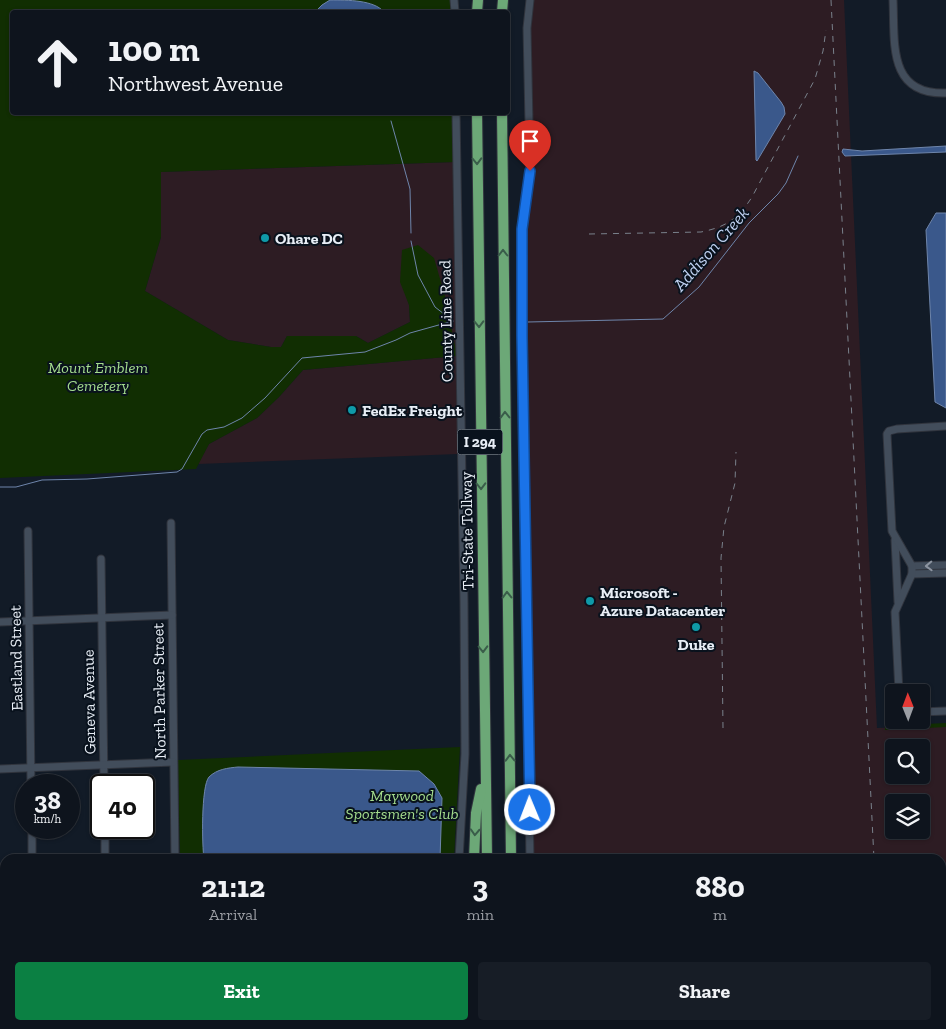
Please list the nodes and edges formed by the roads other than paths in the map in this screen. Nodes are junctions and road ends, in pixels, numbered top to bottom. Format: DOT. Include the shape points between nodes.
graph roads {
  1 [pos="530,0"];
  2 [pos="893,0"];
  3 [pos="946,93"];
  4 [pos="456,115"];
  5 [pos="477,115"];
  6 [pos="502,115"];
  7 [pos="946,426"];
  8 [pos="171,523"];
  9 [pos="28,531"];
  10 [pos="895,537"];
  11 [pos="101,559"];
  12 [pos="946,565"];
  13 [pos="912,566"];
  14 [pos="946,573"];
  15 [pos="912,574"];
  16 [pos="898,604"];
  17 [pos="172,615"];
  18 [pos="101,618"];
  19 [pos="29,621"];
  20 [pos="0,622"];
  21 [pos="899,684"];
  22 [pos="946,711"];
  23 [pos="930,712"];
  24 [pos="173,762"];
  25 [pos="104,765"];
  26 [pos="31,768"];
  27 [pos="0,769"];
  28 [pos="485,771"];
  29 [pos="31,774"];
  30 [pos="104,774"];
  31 [pos="32,839"];
  32 [pos="105,839"];
  33 [pos="32,854"];
  34 [pos="106,854"];
  35 [pos="175,854"];
  36 [pos="459,854"];
  37 [pos="474,854"];
  38 [pos="487,854"];
  39 [pos="512,854"];
  40 [pos="530,854"];
  1 -- 40 [label="street" via="527,28 530,171 522,229"];
  2 -- 3 [label="street" via="900,71 910,84 921,90"];
  4 -- 36 [label="street, County Line Road" via="465,651 465,754"];
  5 -- 28 [label="highway, Tri-State Tollway / I 294, one-way"];
  39 -- 6 [label="highway, I 294, one-way"];
  7 -- 10 [label="street" via="897,429 887,434 892,531"];
  8 -- 17 [label="street, North Parker Street"];
  9 -- 19 [label="street, Eastland Street"];
  10 -- 13 [label="street"];
  10 -- 16 [label="street"];
  11 -- 18 [label="street, Geneva Avenue"];
  12 -- 13 [label="street, one-way"];
  13 -- 15 [label="street"];
  14 -- 15 [label="street"];
  15 -- 16 [label="street"];
  16 -- 21 [label="street" via="895,612"];
  17 -- 18 [label="street"];
  17 -- 24 [label="street, North Parker Street"];
  18 -- 19 [label="street"];
  18 -- 25 [label="street, Geneva Avenue"];
  19 -- 20 [label="street"];
  19 -- 26 [label="street, Eastland Street"];
  22 -- 23 [label="street"];
  24 -- 25 [label="street"];
  24 -- 35 [label="street, North Parker Street"];
  25 -- 26 [label="street"];
  25 -- 30 [label="street, Geneva Avenue"];
  26 -- 27 [label="street"];
  26 -- 29 [label="street, Eastland Street"];
  28 -- 37 [label="highway, one-way" via="476,812"];
  28 -- 38 [label="highway, Tri-State Tollway / I 294"];
  31 -- 33 [label="street"];
  32 -- 34 [label="street"];
}
